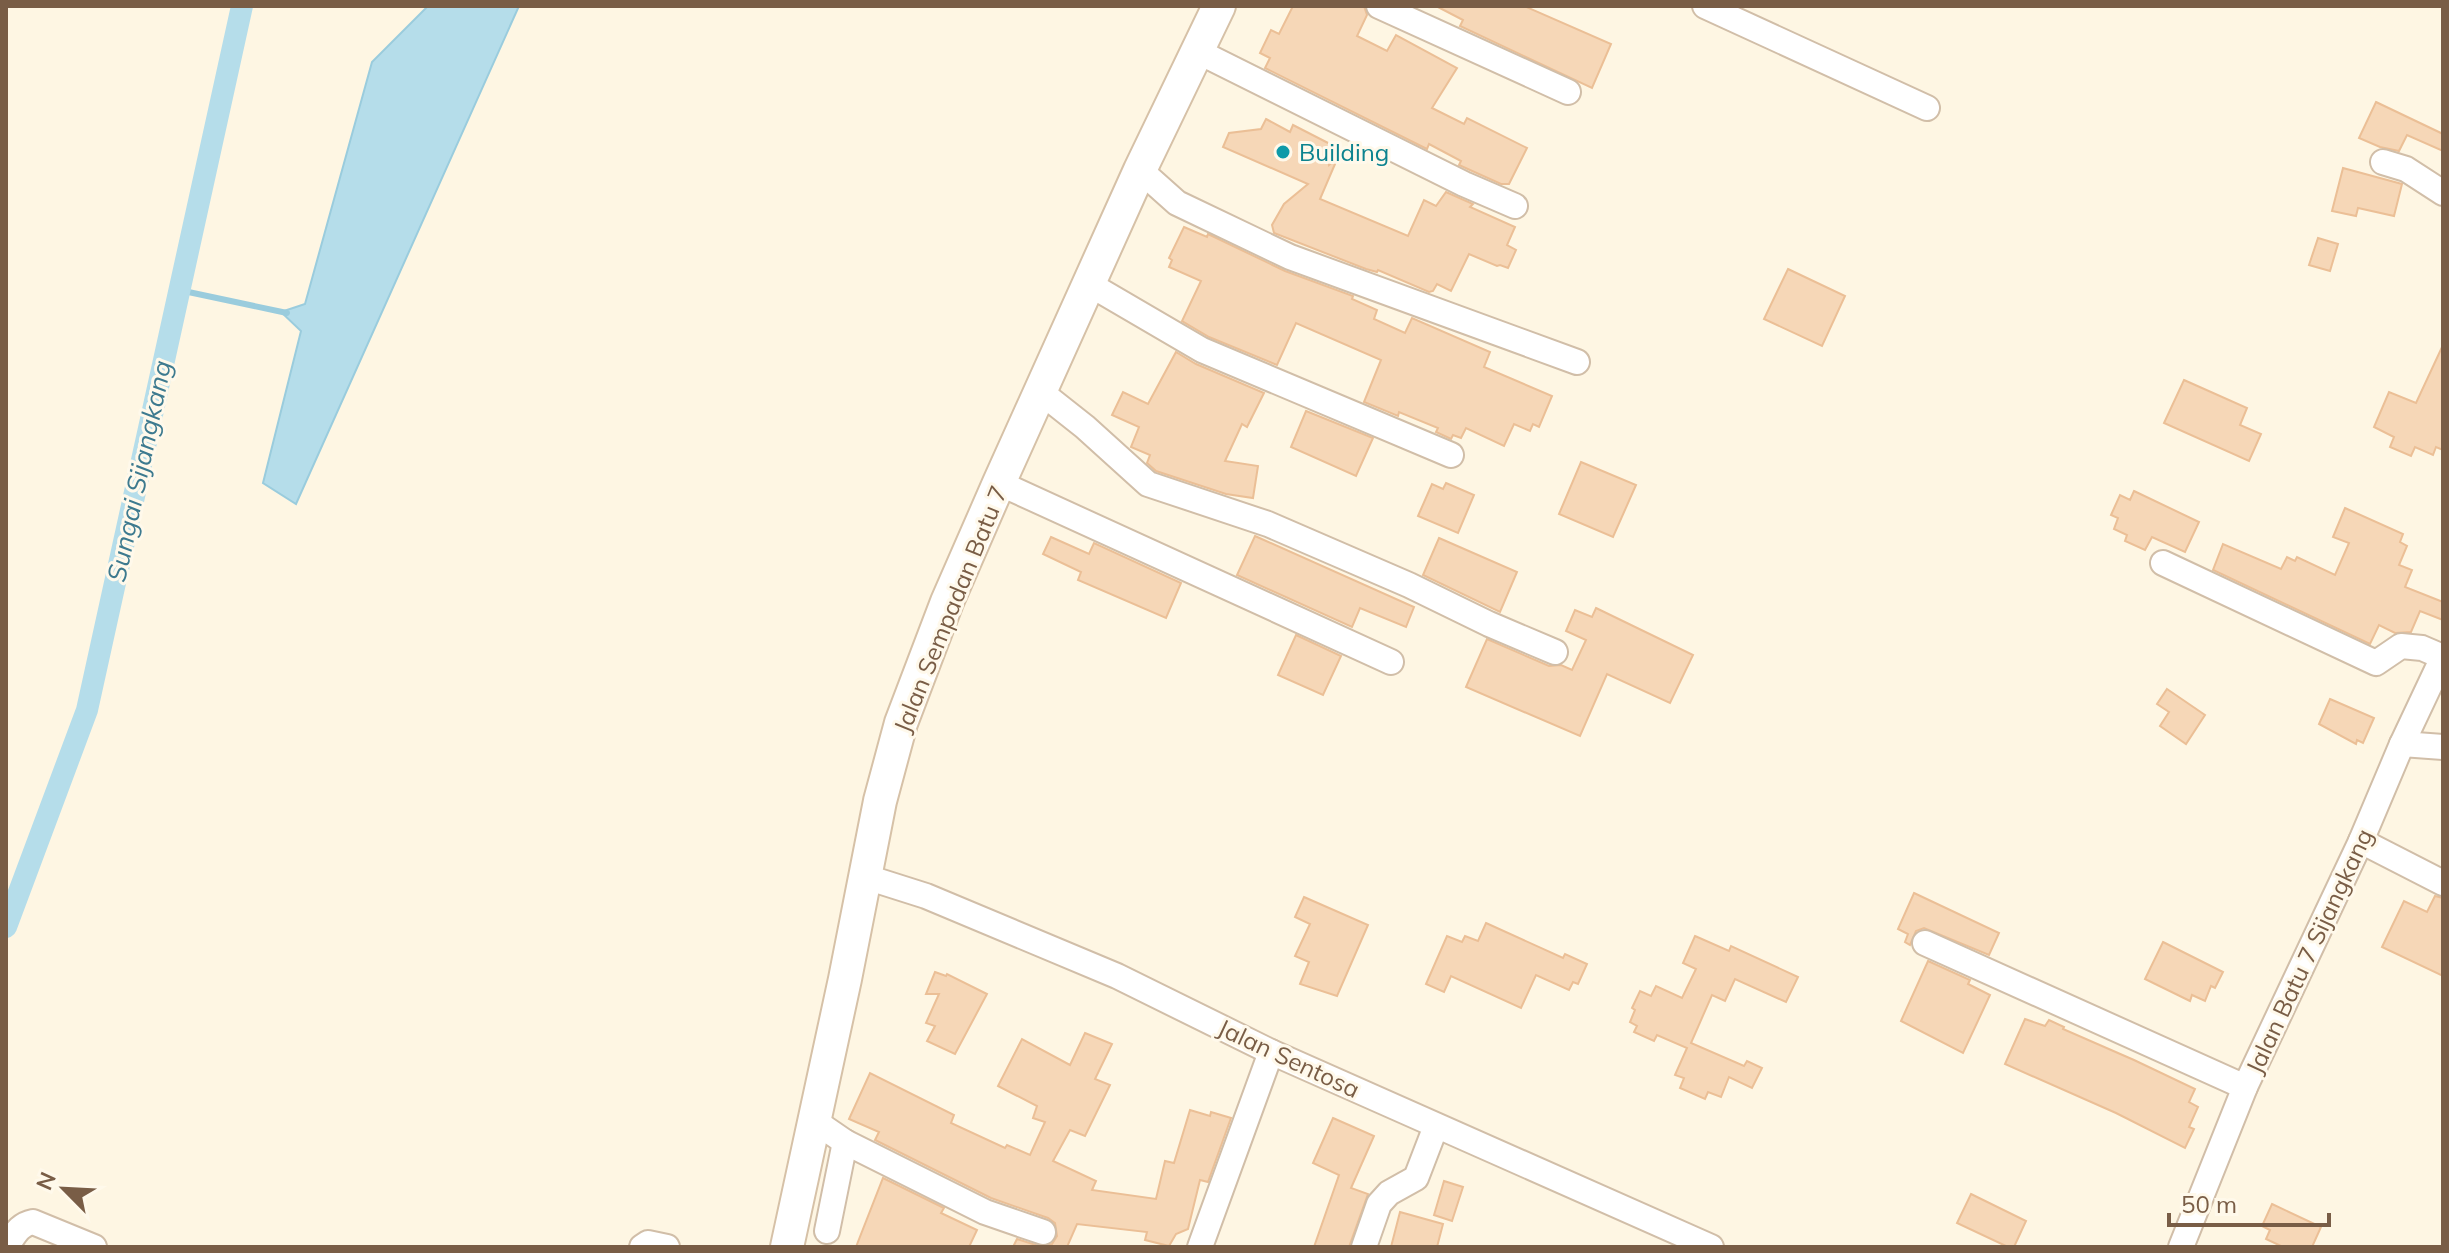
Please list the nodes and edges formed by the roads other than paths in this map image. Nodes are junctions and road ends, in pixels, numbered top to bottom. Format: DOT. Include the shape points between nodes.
graph roads {
  1 [pos="1219,6"];
  2 [pos="1379,6"];
  3 [pos="1705,6"];
  4 [pos="1197,51"];
  5 [pos="1568,92"];
  6 [pos="1927,108"];
  7 [pos="2383,162"];
  8 [pos="1140,170"];
  9 [pos="2443,193"];
  10 [pos="1515,206"];
  11 [pos="1089,284"];
  12 [pos="1577,362"];
  13 [pos="1042,393"];
  14 [pos="1451,455"];
  15 [pos="999,483"];
  16 [pos="2163,563"];
  17 [pos="1555,652"];
  18 [pos="2443,657"];
  19 [pos="1391,662"];
  20 [pos="2402,744"];
  21 [pos="2443,747"];
  22 [pos="2361,841"];
  23 [pos="863,876"];
  24 [pos="2443,883"];
  25 [pos="1925,943"];
  26 [pos="1271,1052"];
  27 [pos="2245,1087"];
  28 [pos="813,1120"];
  29 [pos="1436,1126"];
  30 [pos="845,1142"];
  31 [pos="827,1231"];
  32 [pos="1043,1232"];
  33 [pos="6,1247"];
  34 [pos="94,1247"];
  35 [pos="642,1247"];
  36 [pos="667,1247"];
  37 [pos="787,1247"];
  38 [pos="1200,1247"];
  39 [pos="1364,1247"];
  40 [pos="1711,1247"];
  41 [pos="2181,1247"];
  1 -- 4 [label="street, Jalan Sempadan Batu 7"];
  2 -- 5 [label="street"];
  3 -- 6 [label="street"];
  4 -- 8 [label="street, Jalan Sempadan Batu 7"];
  4 -- 10 [label="street"];
  7 -- 9 [label="street" via="2406,169"];
  8 -- 11 [label="street, Jalan Sempadan Batu 7"];
  8 -- 12 [label="street" via="1177,203 1290,257"];
  11 -- 13 [label="street, Jalan Sempadan Batu 7"];
  11 -- 14 [label="street" via="1202,350"];
  13 -- 15 [label="street, Jalan Sempadan Batu 7"];
  13 -- 17 [label="street" via="1148,484 1268,524"];
  15 -- 19 [label="street"];
  15 -- 23 [label="street, Jalan Sempadan Batu 7" via="901,723"];
  16 -- 18 [label="street" via="2376,663 2401,646"];
  18 -- 20 [label="street, Jalan Batu 7 Sijangkang"];
  20 -- 21 [label="street"];
  20 -- 22 [label="street, Jalan Batu 7 Sijangkang"];
  22 -- 24 [label="street"];
  22 -- 27 [label="street, Jalan Batu 7 Sijangkang"];
  23 -- 26 [label="street, Jalan Sentosa" via="926,896 1117,976"];
  23 -- 28 [label="street, Jalan Sempadan Batu 7"];
  25 -- 27 [label="street"];
  26 -- 29 [label="street, Jalan Sentosa"];
  26 -- 38 [label="street"];
  27 -- 41 [label="street, Jalan Batu 7 Sijangkang"];
  28 -- 30 [label="street"];
  28 -- 37 [label="street, Jalan Sempadan Batu 7"];
  29 -- 39 [label="street" via="1416,1178 1379,1204"];
  29 -- 40 [label="street, Jalan Sentosa"];
  30 -- 31 [label="street"];
  30 -- 32 [label="street" via="985,1212"];
  33 -- 34 [label="street" via="18,1229 33,1222"];
  35 -- 36 [label="street"];
}
